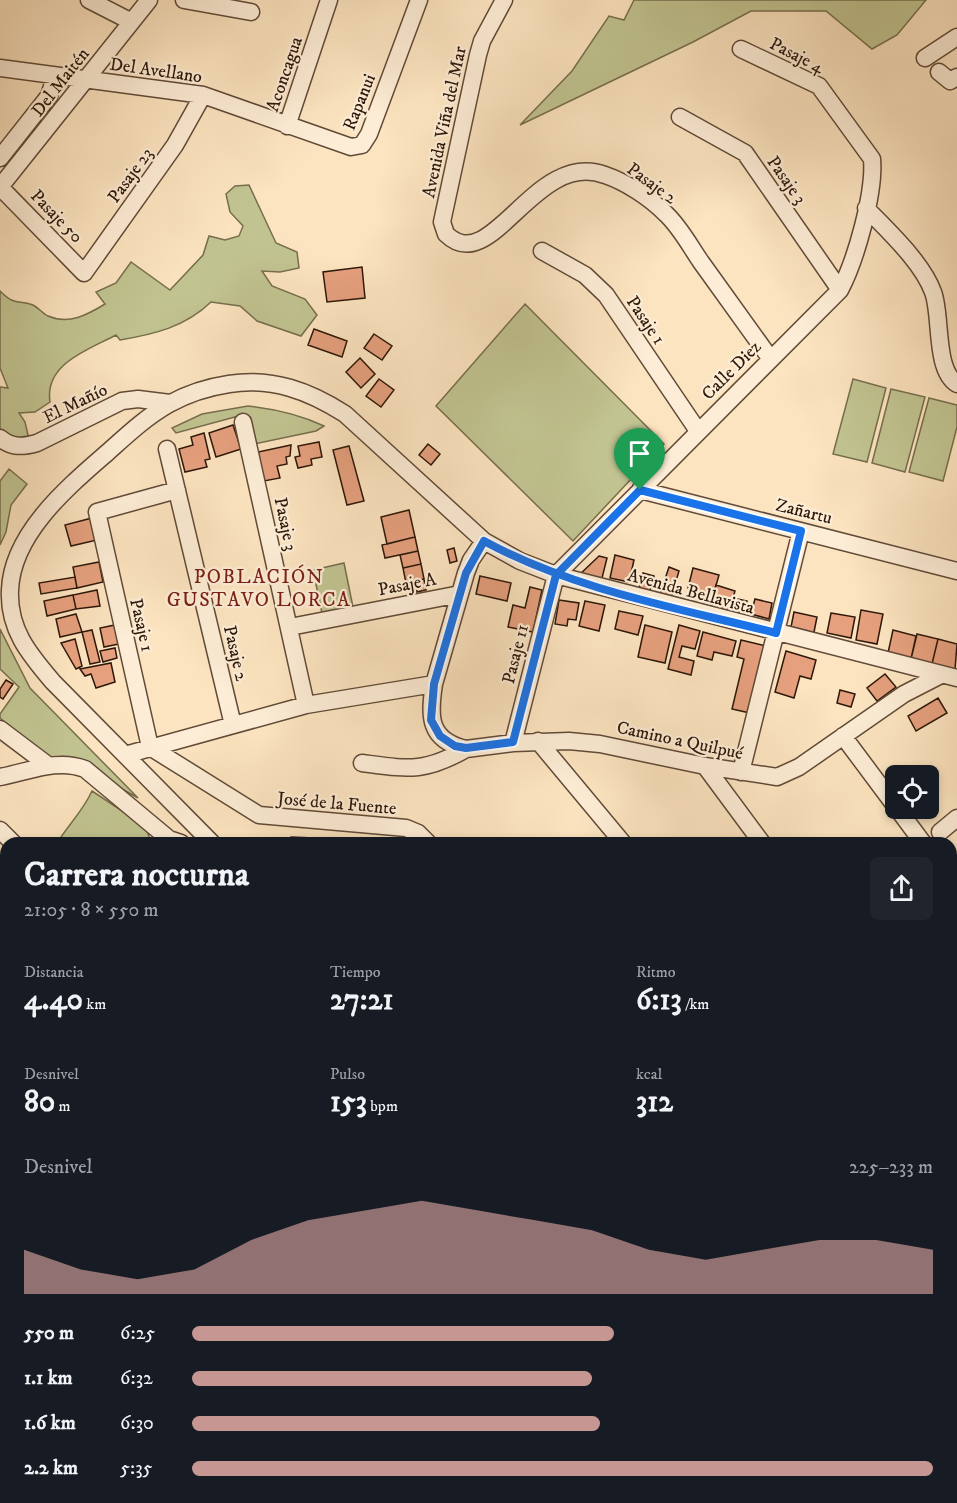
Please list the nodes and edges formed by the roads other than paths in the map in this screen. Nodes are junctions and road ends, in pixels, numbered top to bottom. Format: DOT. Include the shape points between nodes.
graph roads {
  1 [pos="89,0"];
  2 [pos="149,0"];
  3 [pos="184,0"];
  4 [pos="329,0"];
  5 [pos="419,0"];
  6 [pos="504,0"];
  7 [pos="251,12"];
  8 [pos="130,21"];
  9 [pos="957,37"];
  10 [pos="741,50"];
  11 [pos="925,58"];
  12 [pos="0,68"];
  13 [pos="939,72"];
  14 [pos="55,77"];
  15 [pos="957,77"];
  16 [pos="87,80"];
  17 [pos="203,95"];
  18 [pos="680,117"];
  19 [pos="287,126"];
  20 [pos="0,158"];
  21 [pos="872,159"];
  22 [pos="0,187"];
  23 [pos="867,208"];
  24 [pos="442,222"];
  25 [pos="542,251"];
  26 [pos="84,273"];
  27 [pos="840,290"];
  28 [pos="770,358"];
  29 [pos="957,384"];
  30 [pos="170,403"];
  31 [pos="243,422"];
  32 [pos="699,431"];
  33 [pos="0,438"];
  34 [pos="167,449"];
  35 [pos="177,490"];
  36 [pos="640,490"];
  37 [pos="801,531"];
  38 [pos="484,541"];
  39 [pos="17,560"];
  40 [pos="957,571"];
  41 [pos="0,574"];
  42 [pos="556,575"];
  43 [pos="460,594"];
  44 [pos="290,627"];
  45 [pos="776,633"];
  46 [pos="949,676"];
  47 [pos="434,684"];
  48 [pos="306,705"];
  49 [pos="233,725"];
  50 [pos="0,729"];
  51 [pos="843,736"];
  52 [pos="538,741"];
  53 [pos="513,742"];
  54 [pos="150,747"];
  55 [pos="466,748"];
  56 [pos="125,755"];
  57 [pos="362,763"];
  58 [pos="49,766"];
  59 [pos="705,766"];
  60 [pos="741,772"];
  61 [pos="0,777"];
  62 [pos="885,793"];
  63 [pos="957,818"];
  64 [pos="904,819"];
  65 [pos="940,832"];
  66 [pos="171,837"];
  67 [pos="206,837"];
  68 [pos="422,837"];
  69 [pos="618,837"];
  70 [pos="758,837"];
  71 [pos="918,837"];
  1 -- 8 [label="street"];
  2 -- 8 [label="street, Del Maitén"];
  3 -- 7 [label="street"];
  4 -- 19 [label="street, Aconcagua"];
  5 -- 19 [label="street, Rapanui" via="362,145 351,147"];
  6 -- 24 [label="street, Avenida Viña del Mar" via="478,55"];
  8 -- 16 [label="street, Del Maitén"];
  9 -- 11 [label="street"];
  10 -- 21 [label="street, Pasaje 4" via="819,86"];
  12 -- 14 [label="street, Del Avellano"];
  13 -- 15 [label="street" via="950,81"];
  14 -- 16 [label="street, Del Avellano"];
  14 -- 20 [label="street, Del Maitén" via="49,96"];
  16 -- 17 [label="street, Del Avellano"];
  16 -- 22 [label="street, Del Maitén"];
  17 -- 19 [label="street, Del Avellano"];
  17 -- 26 [label="street, Pasaje 23" via="175,145"];
  18 -- 27 [label="street, Pasaje 3" via="745,153"];
  21 -- 23 [label="street, Calle Diez"];
  22 -- 26 [label="street, Pasaje 50"];
  23 -- 27 [label="street, Calle Diez"];
  23 -- 29 [label="street" via="928,281 934,294 945,367"];
  24 -- 28 [label="street, Pasaje 2" via="446,234 456,242 482,242 536,190 552,181 581,173 605,175 667,214"];
  25 -- 32 [label="street, Pasaje 1" via="585,275 606,295"];
  27 -- 28 [label="street, Calle Diez"];
  28 -- 32 [label="street, Calle Diez"];
  30 -- 33 [label="street, El Mañío" via="122,401 24,446 14,446"];
  30 -- 38 [label="street, Avenida Bellavista" via="229,384 258,382 291,387 319,398 345,414"];
  30 -- 39 [label="street" via="62,494 31,532"];
  31 -- 44 [label="street, Pasaje 3"];
  32 -- 36 [label="street, Calle Diez"];
  34 -- 35 [label="street, Pasaje 2"];
  35 -- 49 [label="street, Pasaje 2"];
  35 -- 54 [label="street, Pasaje 1" via="97,512"];
  36 -- 37 [label="street, Zañartu"];
  36 -- 42 [label="street, Calle Diez"];
  37 -- 40 [label="street, Zañartu"];
  37 -- 45 [label="street"];
  38 -- 42 [label="street, Avenida Bellavista"];
  38 -- 43 [label="street" via="471,560"];
  39 -- 41 [label="street"];
  39 -- 56 [label="street" via="10,590 19,639 53,682"];
  42 -- 45 [label="street, Avenida Bellavista"];
  42 -- 53 [label="street, Pasaje 11"];
  43 -- 44 [label="street, Pasaje A"];
  43 -- 47 [label="street"];
  44 -- 48 [label="street, Pasaje 3"];
  45 -- 46 [label="street, Avenida Bellavista"];
  45 -- 60 [label="street"];
  46 -- 51 [label="street, Camino a Quilpué" via="904,694"];
  47 -- 48 [label="street"];
  47 -- 55 [label="street" via="430,707 434,728 447,742"];
  48 -- 49 [label="street"];
  49 -- 54 [label="street"];
  50 -- 58 [label="street"];
  51 -- 60 [label="street, Camino a Quilpué" via="799,767 777,777"];
  51 -- 62 [label="street"];
  52 -- 53 [label="street, Camino a Quilpué"];
  52 -- 59 [label="street, Camino a Quilpué" via="600,744"];
  52 -- 69 [label="street"];
  53 -- 55 [label="street, Camino a Quilpué"];
  54 -- 56 [label="street"];
  54 -- 68 [label="street, José de la Fuente" via="258,815 406,828"];
  55 -- 57 [label="street" via="440,764 405,769"];
  56 -- 67 [label="street"];
  58 -- 61 [label="street"];
  58 -- 66 [label="street" via="73,764 85,769"];
  59 -- 60 [label="street, Camino a Quilpué"];
  59 -- 70 [label="street"];
  63 -- 65 [label="street"];
  64 -- 71 [label="street"];
}
